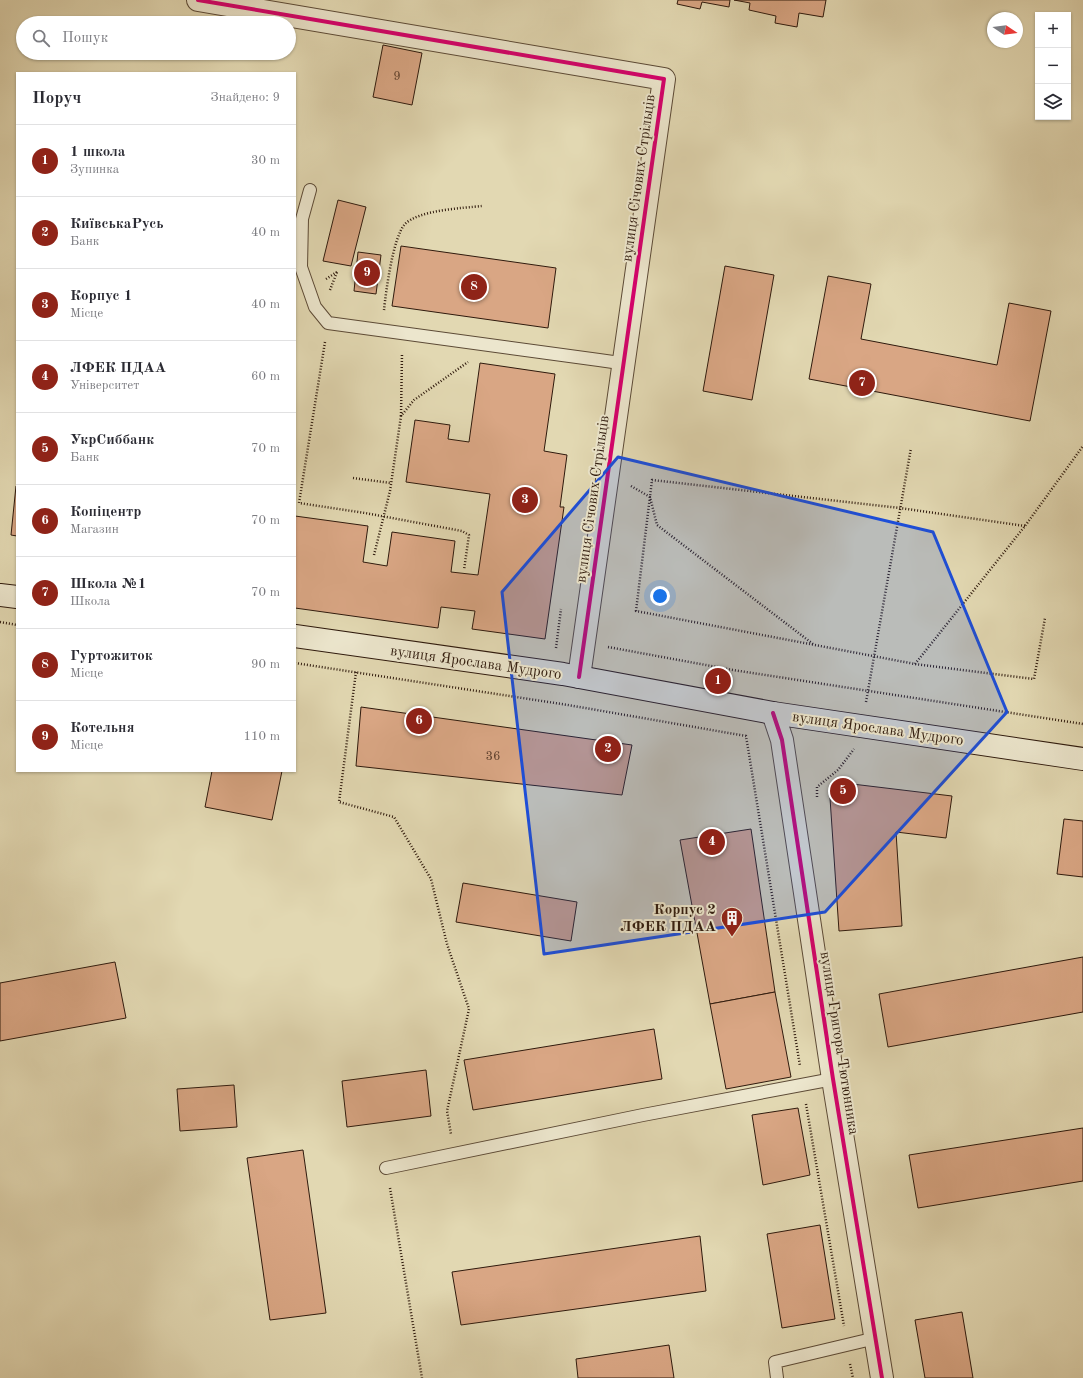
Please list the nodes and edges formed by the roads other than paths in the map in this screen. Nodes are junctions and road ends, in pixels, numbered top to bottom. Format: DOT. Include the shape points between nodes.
graph roads {
  1 [pos="198,0"];
  2 [pos="292,16"];
  3 [pos="296,17"];
  4 [pos="310,190"];
  5 [pos="624,361"];
  6 [pos="0,595"];
  7 [pos="16,597"];
  8 [pos="296,636"];
  9 [pos="571,676"];
  10 [pos="773,713"];
  11 [pos="1083,759"];
  12 [pos="833,1079"];
  13 [pos="386,1168"];
  14 [pos="876,1338"];
  15 [pos="778,1378"];
  16 [pos="882,1378"];
  1 -- 2 [label="street, вулиця Січових Стрільців"];
  3 -- 5 [label="street, вулиця Січових Стрільців" via="664,79"];
  4 -- 5 [label="lane" via="302,219 301,267 315,307 328,323 599,360"];
  5 -- 9 [label="street, вулиця Січових Стрільців" via="583,642"];
  6 -- 7 [label="street"];
  8 -- 9 [label="street, вулиця Ярослава Мудрого"];
  9 -- 10 [label="street, вулиця Ярослава Мудрого"];
  10 -- 11 [label="street, вулиця Ярослава Мудрого"];
  10 -- 12 [label="street, вулиця Григора Тютюнника" via="782,740"];
  12 -- 13 [label="lane"];
  12 -- 14 [label="street, вулиця Григора Тютюнника"];
  14 -- 15 [label="lane" via="775,1362"];
  14 -- 16 [label="street, вулиця Григора Тютюнника"];
}
